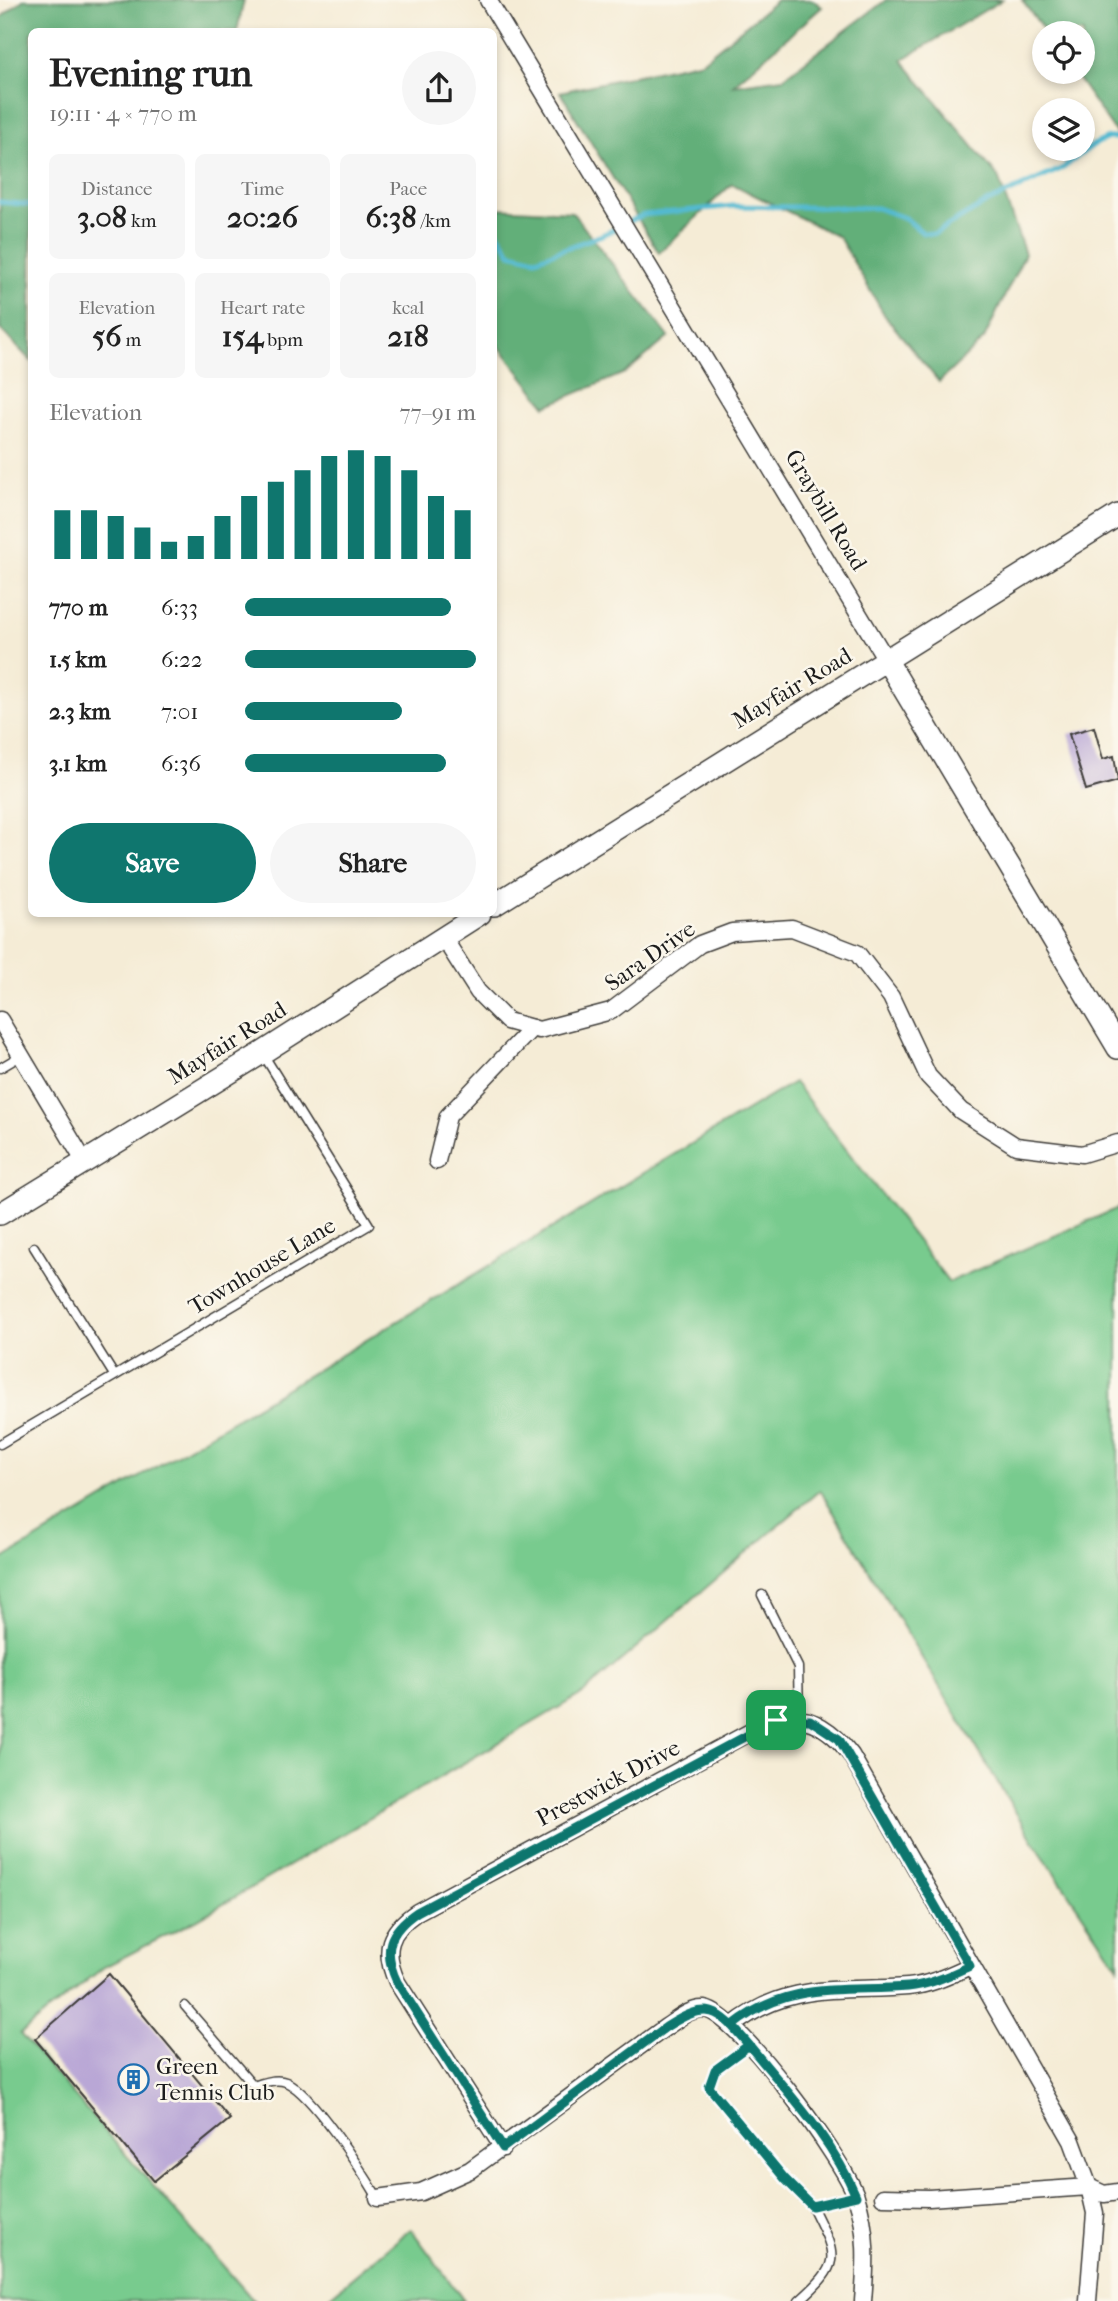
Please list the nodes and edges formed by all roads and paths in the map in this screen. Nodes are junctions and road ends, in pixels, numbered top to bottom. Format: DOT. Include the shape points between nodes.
graph roads {
  1 [pos="488,0"];
  2 [pos="1118,515"];
  3 [pos="887,661"];
  4 [pos="497,903"];
  5 [pos="475,917"];
  6 [pos="443,937"];
  7 [pos="0,1020"];
  8 [pos="532,1028"];
  9 [pos="1118,1048"];
  10 [pos="262,1053"];
  11 [pos="22,1055"];
  12 [pos="0,1068"];
  13 [pos="1118,1143"];
  14 [pos="84,1161"];
  15 [pos="437,1161"];
  16 [pos="0,1214"];
  17 [pos="34,1247"];
  18 [pos="114,1375"];
  19 [pos="0,1444"];
  20 [pos="762,1595"];
  21 [pos="799,1718"];
  22 [pos="970,1966"];
  23 [pos="185,2007"];
  24 [pos="732,2026"];
  25 [pos="749,2045"];
  26 [pos="503,2148"];
  27 [pos="1089,2187"];
  28 [pos="1118,2192"];
  29 [pos="856,2196"];
  30 [pos="883,2197"];
  31 [pos="378,2198"];
  32 [pos="812,2206"];
  33 [pos="799,2301"];
  34 [pos="863,2301"];
  35 [pos="1088,2301"];
  1 -- 3 [label="street, Graybill Road"];
  2 -- 3 [label="street, Mayfair Road"];
  3 -- 4 [label="street, Mayfair Road"];
  3 -- 9 [label="street, Graybill Road"];
  5 -- 6 [label="street, Mayfair Road"];
  6 -- 8 [label="street" via="478,992 507,1021"];
  6 -- 10 [label="street, Mayfair Road"];
  7 -- 11 [label="street"];
  8 -- 13 [label="street, Sara Drive" via="611,1011 700,944 732,932 792,928 857,953 891,997 929,1076 961,1111 1016,1146 1082,1154"];
  8 -- 15 [label="street" via="448,1116"];
  10 -- 14 [label="street, Mayfair Road"];
  10 -- 18 [label="lane, Townhouse Lane" via="369,1225"];
  11 -- 12 [label="lane"];
  11 -- 14 [label="street"];
  14 -- 16 [label="street, Mayfair Road"];
  17 -- 18 [label="lane"];
  18 -- 19 [label="lane, Townhouse Lane"];
  20 -- 21 [label="lane" via="798,1667"];
  21 -- 22 [label="street" via="824,1726 850,1755"];
  21 -- 26 [label="street, Prestwick Drive" via="763,1725 417,1912 396,1929 387,1951 393,1974"];
  22 -- 24 [label="street" via="908,1987 796,1993 771,2001"];
  22 -- 27 [label="street" via="1072,2141"];
  23 -- 31 [label="lane" via="254,2086 285,2082 305,2097 360,2167"];
  24 -- 25 [label="street"];
  24 -- 26 [label="street" via="717,2014 689,2012"];
  25 -- 29 [label="street" via="828,2142"];
  25 -- 32 [label="lane" via="715,2070 709,2087"];
  26 -- 31 [label="street" via="438,2187"];
  27 -- 28 [label="street" via="1104,2194"];
  27 -- 30 [label="street"];
  27 -- 35 [label="street" via="1096,2213"];
  29 -- 32 [label="lane"];
  29 -- 34 [label="street" via="867,2253"];
  32 -- 33 [label="lane" via="832,2251 832,2266"];
}
